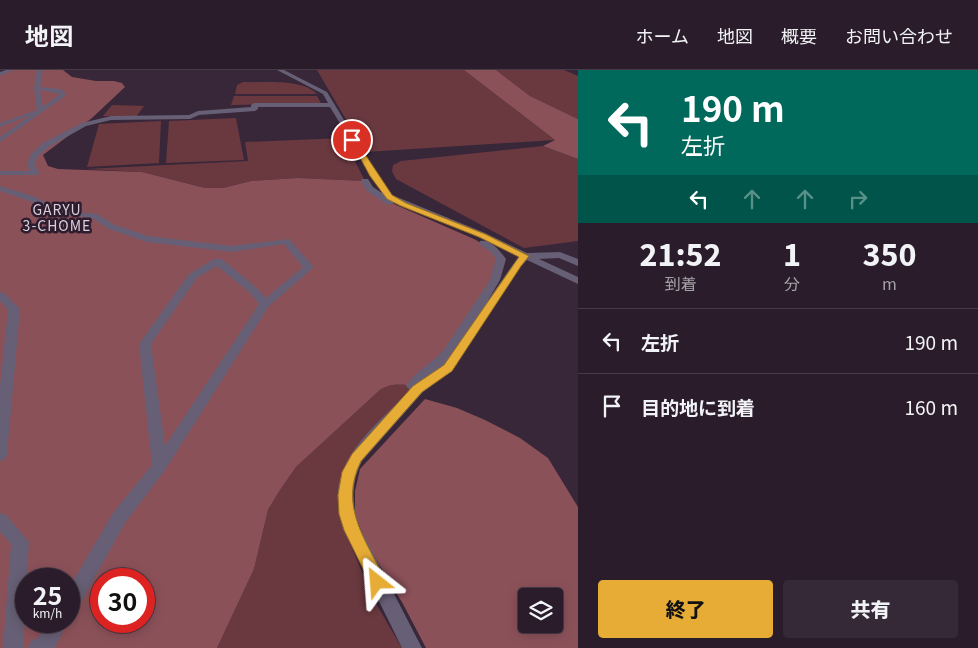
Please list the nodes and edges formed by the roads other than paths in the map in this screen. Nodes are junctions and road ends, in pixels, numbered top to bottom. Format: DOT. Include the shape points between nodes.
graph roads {
  1 [pos="11,70"];
  2 [pos="40,70"];
  3 [pos="280,70"];
  4 [pos="0,74"];
  5 [pos="37,88"];
  6 [pos="332,105"];
  7 [pos="40,111"];
  8 [pos="0,125"];
  9 [pos="0,140"];
  10 [pos="2,172"];
  11 [pos="365,181"];
  12 [pos="0,188"];
  13 [pos="525,256"];
  14 [pos="578,263"];
  15 [pos="578,281"];
  16 [pos="0,295"];
  17 [pos="265,304"];
  18 [pos="413,386"];
  19 [pos="0,455"];
  20 [pos="160,466"];
  21 [pos="0,520"];
  22 [pos="80,586"];
  23 [pos="52,633"];
  24 [pos="13,648"];
  25 [pos="38,648"];
  26 [pos="412,648"];
  1 -- 4 [label="street"];
  2 -- 5 [label="street"];
  3 -- 6 [label="street" via="325,93"];
  5 -- 7 [label="street"];
  5 -- 7 [label="street" via="63,93"];
  6 -- 10 [label="street" via="254,105 254,109 198,113 190,117 103,119 84,124 46,145 34,156 31,165 35,173"];
  6 -- 13 [label="street" via="389,197"];
  7 -- 8 [label="street"];
  7 -- 9 [label="street"];
  11 -- 18 [label="street" via="370,189 387,201 474,239 494,250 501,259 495,280 447,354"];
  12 -- 17 [label="street" via="60,212 94,216 112,227 147,239 232,249 286,241 309,267"];
  13 -- 14 [label="street" via="560,254"];
  13 -- 15 [label="street"];
  13 -- 26 [label="street" via="448,368 418,389 356,457 349,472 346,514"];
  16 -- 19 [label="street" via="14,309"];
  17 -- 20 [label="street"];
  17 -- 20 [label="street" via="218,261 193,276 145,344"];
  20 -- 22 [label="street" via="119,518"];
  21 -- 24 [label="street" via="20,542"];
  23 -- 25 [label="street" via="46,644"];
}
